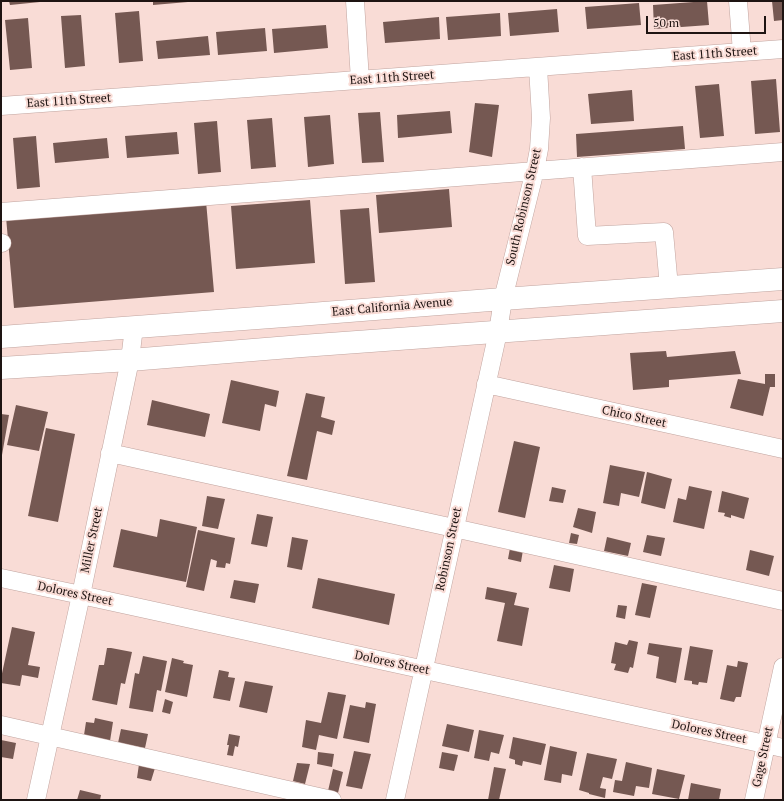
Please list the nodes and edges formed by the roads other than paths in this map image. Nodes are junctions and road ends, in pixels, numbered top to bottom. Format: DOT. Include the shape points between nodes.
graph roads {
  1 [pos="355,1"];
  2 [pos="738,1"];
  3 [pos="783,49"];
  4 [pos="742,52"];
  5 [pos="538,67"];
  6 [pos="360,80"];
  7 [pos="1,106"];
  8 [pos="783,152"];
  9 [pos="582,167"];
  10 [pos="535,170"];
  11 [pos="1,212"];
  12 [pos="783,279"];
  13 [pos="669,287"];
  14 [pos="502,298"];
  15 [pos="783,311"];
  16 [pos="134,327"];
  17 [pos="498,332"];
  18 [pos="1,337"];
  19 [pos="130,360"];
  20 [pos="1,368"];
  21 [pos="486,384"];
  22 [pos="783,449"];
  23 [pos="110,453"];
  24 [pos="454,528"];
  25 [pos="1,578"];
  26 [pos="81,595"];
  27 [pos="783,601"];
  28 [pos="783,667"];
  29 [pos="423,670"];
  30 [pos="1,725"];
  31 [pos="50,736"];
  32 [pos="775,746"];
  33 [pos="36,800"];
  34 [pos="332,800"];
  35 [pos="395,800"];
  36 [pos="754,800"];
  1 -- 6 [label="street"];
  2 -- 4 [label="street"];
  3 -- 4 [label="street, East 11th Street"];
  4 -- 5 [label="street, East 11th Street"];
  5 -- 6 [label="street, East 11th Street"];
  5 -- 10 [label="street, South Robinson Street" via="542,118"];
  6 -- 7 [label="street, East 11th Street"];
  8 -- 9 [label="street"];
  9 -- 10 [label="street"];
  9 -- 13 [label="street" via="587,236 664,232"];
  10 -- 11 [label="street"];
  10 -- 14 [label="street, South Robinson Street"];
  12 -- 13 [label="main road, East California Avenue"];
  13 -- 14 [label="main road, East California Avenue"];
  14 -- 16 [label="main road, East California Avenue"];
  14 -- 17 [label="street, Robinson Street"];
  15 -- 17 [label="main road"];
  16 -- 18 [label="main road, East California Avenue"];
  16 -- 19 [label="street, Miller Street"];
  17 -- 19 [label="main road"];
  17 -- 21 [label="street, Robinson Street"];
  19 -- 20 [label="main road"];
  19 -- 23 [label="street, Miller Street"];
  21 -- 22 [label="street, Chico Street"];
  21 -- 24 [label="street, Robinson Street"];
  23 -- 24 [label="street"];
  23 -- 26 [label="street, Miller Street"];
  24 -- 27 [label="street"];
  24 -- 29 [label="street, Robinson Street"];
  25 -- 26 [label="street, Dolores Street"];
  26 -- 29 [label="street, Dolores Street"];
  26 -- 31 [label="street, Miller Street"];
  28 -- 32 [label="street, Gage Street"];
  29 -- 32 [label="street, Dolores Street"];
  29 -- 35 [label="street, Robinson Street"];
  30 -- 31 [label="street"];
  31 -- 33 [label="street, Miller Street"];
  31 -- 34 [label="street"];
  32 -- 36 [label="street, Gage Street"];
}
